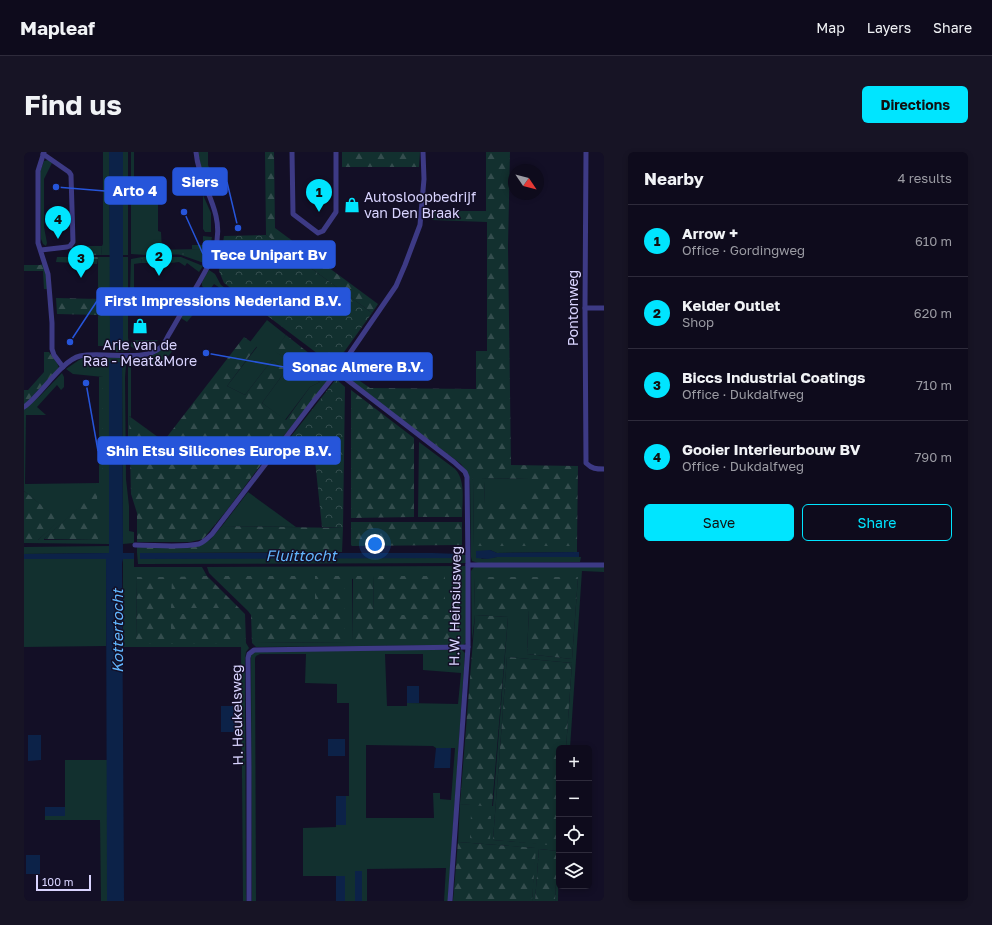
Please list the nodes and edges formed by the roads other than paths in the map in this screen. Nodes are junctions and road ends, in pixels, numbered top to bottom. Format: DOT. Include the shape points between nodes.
graph roads {
  1 [pos="196,152"];
  2 [pos="292,152"];
  3 [pos="336,152"];
  4 [pos="423,152"];
  5 [pos="586,152"];
  6 [pos="43,153"];
  7 [pos="41,250"];
  8 [pos="585,308"];
  9 [pos="604,308"];
  10 [pos="63,367"];
  11 [pos="337,372"];
  12 [pos="24,407"];
  13 [pos="604,469"];
  14 [pos="135,545"];
  15 [pos="468,565"];
  16 [pos="604,565"];
  17 [pos="468,647"];
  18 [pos="249,901"];
  19 [pos="450,901"];
  1 -- 10 [label="street" via="197,164 217,218 216,248 212,261 162,346 149,354 79,356"];
  2 -- 3 [label="street" via="293,214 318,233 323,231 336,212"];
  4 -- 11 [label="street" via="424,179 420,224 405,265 396,286"];
  5 -- 8 [label="street, Pontonweg"];
  6 -- 7 [label="street" via="38,171 38,243"];
  6 -- 7 [label="street" via="71,175 73,242 67,247"];
  7 -- 10 [label="street" via="48,274 52,349"];
  8 -- 9 [label="street"];
  8 -- 13 [label="street, Pontonweg" via="586,463 594,469"];
  10 -- 12 [label="street"];
  11 -- 14 [label="street" via="204,541 199,544 178,546"];
  11 -- 15 [label="street, H.W. Heinsiusweg" via="465,472"];
  15 -- 16 [label="street"];
  15 -- 17 [label="street, H.W. Heinsiusweg"];
  17 -- 18 [label="street, H. Heukelsweg" via="254,650 249,654"];
  17 -- 19 [label="street, H.W. Heinsiusweg"];
}
